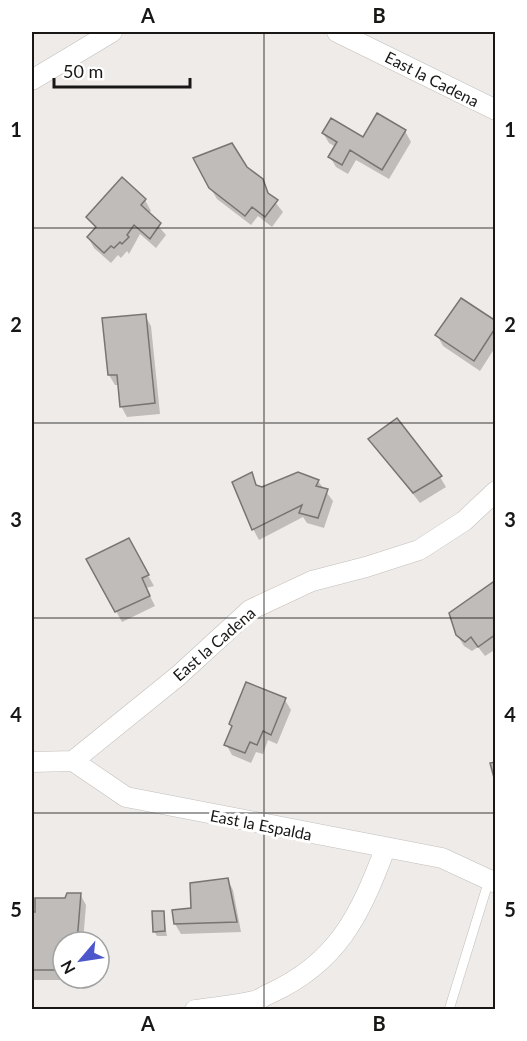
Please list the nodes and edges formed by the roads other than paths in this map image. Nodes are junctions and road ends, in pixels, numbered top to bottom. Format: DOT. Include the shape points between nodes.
graph roads {
  1 [pos="112,32"];
  2 [pos="337,32"];
  3 [pos="32,81"];
  4 [pos="495,110"];
  5 [pos="495,491"];
  6 [pos="73,761"];
  7 [pos="32,762"];
  8 [pos="385,849"];
  9 [pos="492,881"];
  10 [pos="195,1010"];
  11 [pos="449,1010"];
  1 -- 3 [label="street"];
  2 -- 4 [label="street, East la Cadena"];
  5 -- 6 [label="street, East la Cadena" via="464,521 419,550 312,581 250,610 178,676"];
  6 -- 7 [label="street"];
  6 -- 8 [label="street, East la Espalda" via="126,797"];
  8 -- 9 [label="street, East la Espalda" via="442,858"];
  8 -- 10 [label="street" via="365,902 318,964 257,1001"];
  9 -- 11 [label="lane"];
}
